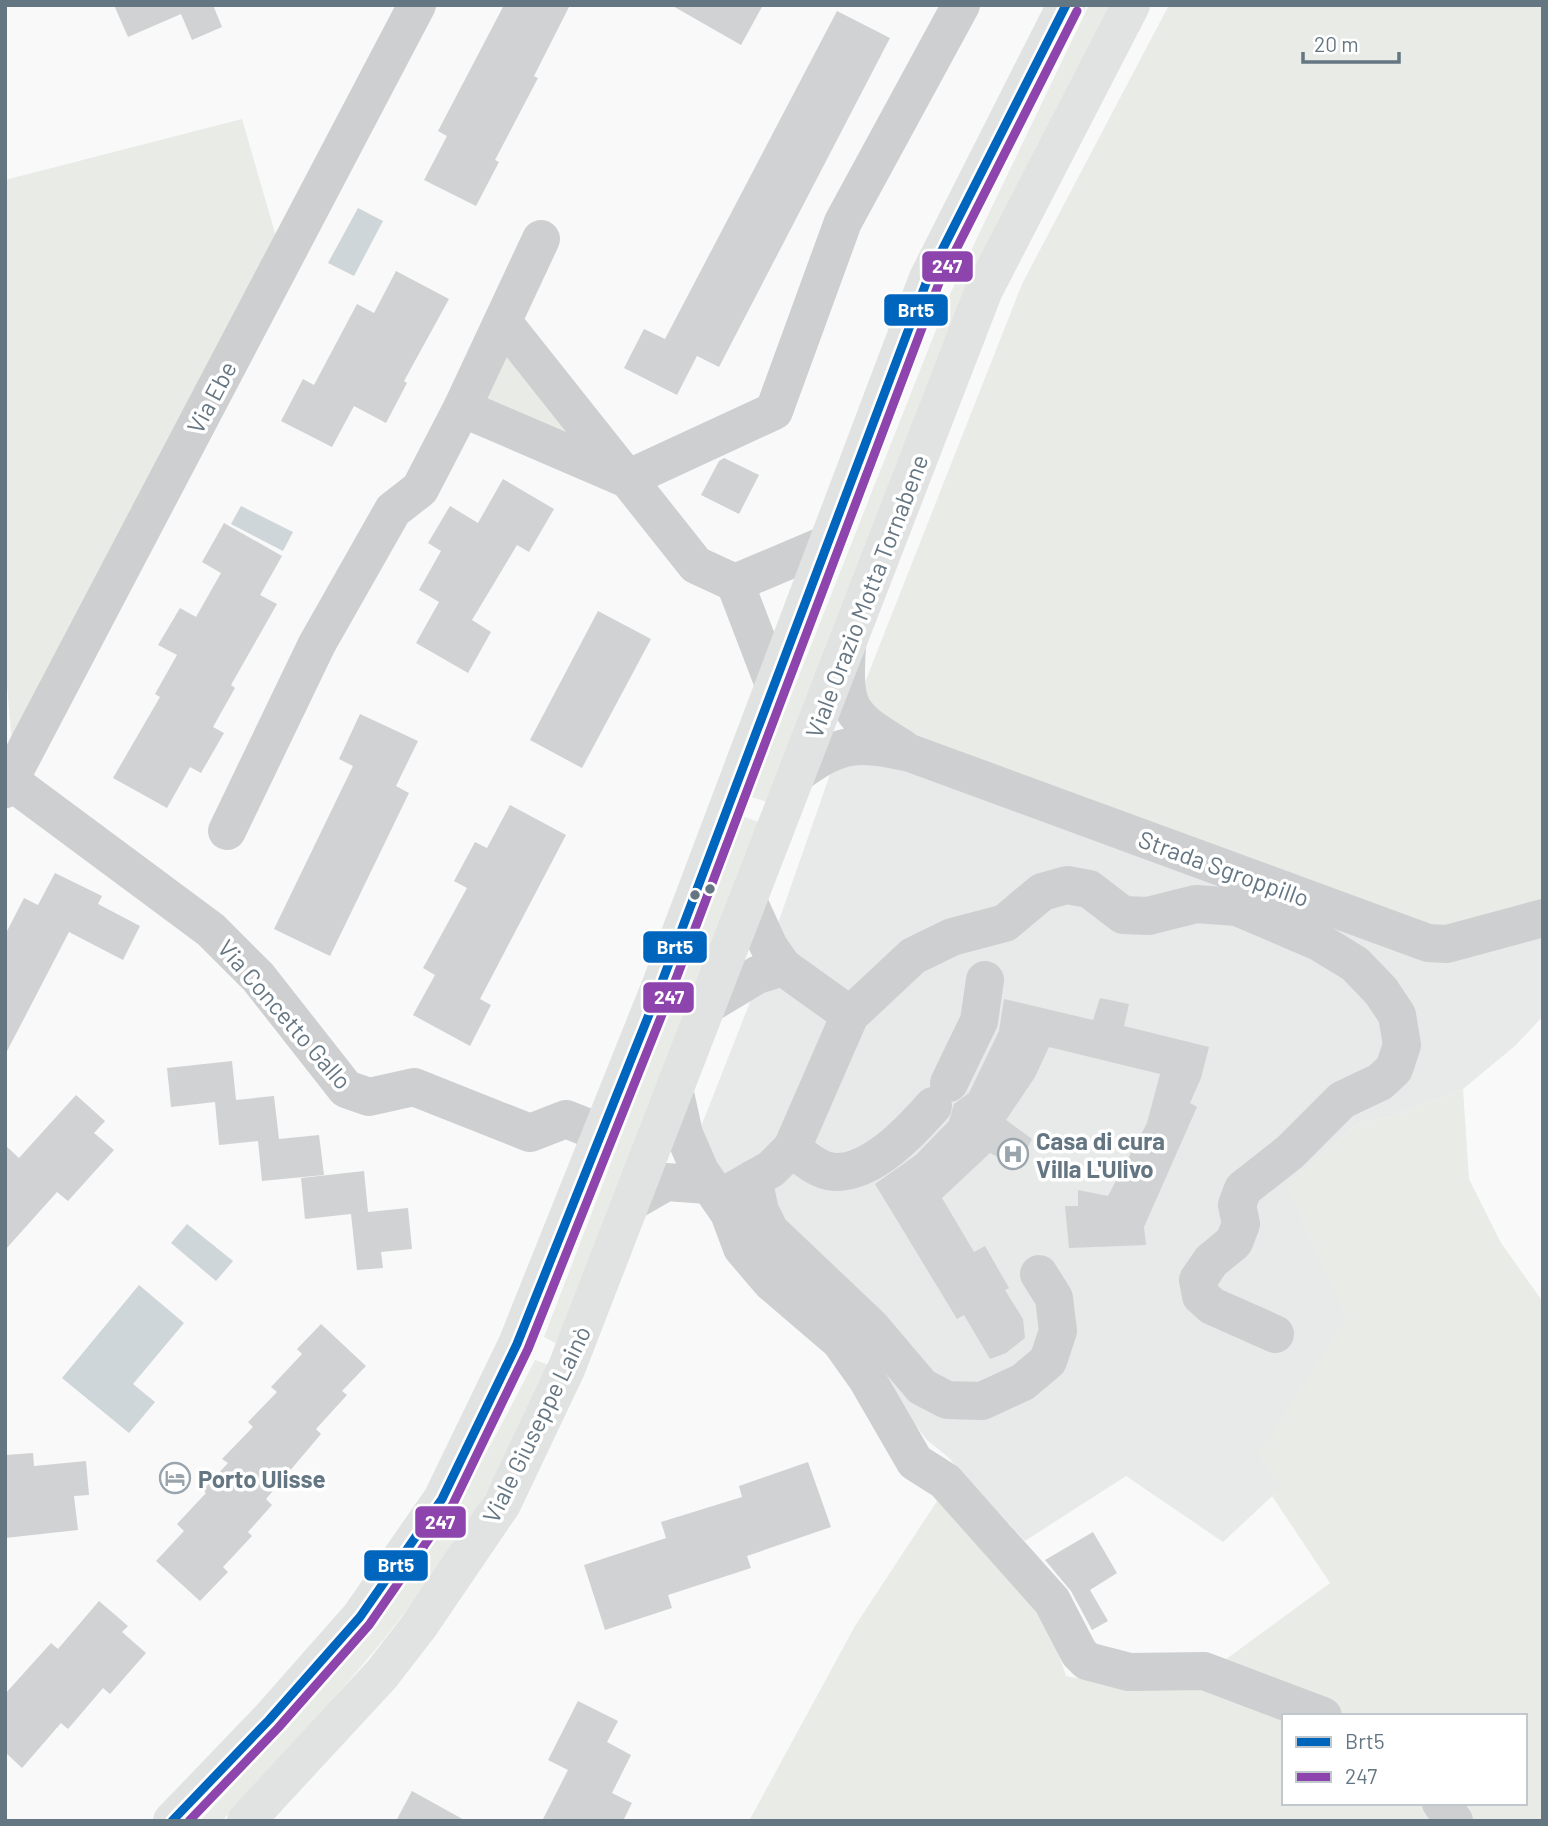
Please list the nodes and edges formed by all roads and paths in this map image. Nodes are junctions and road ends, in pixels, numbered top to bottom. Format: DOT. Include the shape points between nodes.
graph roads {
  1 [pos="417,5"];
  2 [pos="961,5"];
  3 [pos="1066,5"];
  4 [pos="1131,5"];
  5 [pos="541,239"];
  6 [pos="503,322"];
  7 [pos="462,408"];
  8 [pos="627,480"];
  9 [pos="827,544"];
  10 [pos="735,583"];
  11 [pos="847,645"];
  12 [pos="774,685"];
  13 [pos="910,753"];
  14 [pos="798,773"];
  15 [pos="7,783"];
  16 [pos="227,831"];
  17 [pos="748,901"];
  18 [pos="1543,918"];
  19 [pos="783,967"];
  20 [pos="985,980"];
  21 [pos="709,1004"];
  22 [pos="850,1015"];
  23 [pos="675,1093"];
  24 [pos="601,1133"];
  25 [pos="792,1148"];
  26 [pos="753,1179"];
  27 [pos="714,1191"];
  28 [pos="633,1201"];
  29 [pos="1039,1275"];
  30 [pos="1275,1334"];
  31 [pos="1318,1714"];
  32 [pos="1442,1805"];
  33 [pos="172,1821"];
  34 [pos="246,1821"];
  35 [pos="1454,1821"];
  1 -- 15 [label="street, Via Ebe"];
  2 -- 8 [label="street" via="843,222 774,411"];
  3 -- 9 [label="main road" via="928,278"];
  4 -- 11 [label="main road, Viale Orazio Motta Tornabene" via="984,290"];
  5 -- 6 [label="street"];
  6 -- 7 [label="street"];
  6 -- 8 [label="street"];
  7 -- 8 [label="street"];
  7 -- 16 [label="street" via="419,489 393,510 317,644"];
  8 -- 10 [label="street" via="696,565"];
  9 -- 10 [label="street"];
  9 -- 12 [label="main road"];
  10 -- 12 [label="street"];
  11 -- 13 [label="street" via="844,687 848,704 870,728"];
  11 -- 14 [label="main road, Viale Orazio Motta Tornabene"];
  12 -- 24 [label="main road"];
  13 -- 14 [label="street" via="871,744 850,745 824,754"];
  13 -- 18 [label="street, Strada Sgroppillo" via="1428,943 1447,944"];
  14 -- 17 [label="main road, Viale Orazio Motta Tornabene"];
  15 -- 24 [label="street, Via Concetto Gallo" via="211,930 266,986 346,1089 369,1097 414,1087 530,1133 566,1119"];
  17 -- 19 [label="street"];
  17 -- 21 [label="main road, Viale Orazio Motta Tornabene"];
  19 -- 21 [label="street" via="757,975"];
  19 -- 22 [label="street"];
  20 -- 25 [label="street" via="979,1021 941,1094 915,1127 855,1170 832,1172 813,1165"];
  21 -- 23 [label="main road, Viale Orazio Motta Tornabene"];
  22 -- 25 [label="street"];
  22 -- 30 [label="street" via="913,956 951,937 1005,923 1042,892 1066,886 1088,889 1123,915 1148,916 1196,904 1237,907 1309,937 1355,964 1381,990 1397,1015 1402,1045 1394,1069 1380,1082 1342,1100 1290,1152 1243,1189 1237,1205 1241,1224 1234,1242 1211,1261 1198,1280 1201,1296 1212,1306"];
  23 -- 27 [label="street" via="684,1134"];
  23 -- 28 [label="main road, Viale Orazio Motta Tornabene"];
  24 -- 33 [label="main road" via="517,1344 442,1499 360,1617 270,1720"];
  25 -- 26 [label="street"];
  26 -- 27 [label="street"];
  26 -- 29 [label="street" via="770,1231 871,1327 922,1387 947,1400 982,1401 1023,1382 1048,1362 1058,1331 1055,1298"];
  27 -- 28 [label="street" via="666,1182"];
  27 -- 31 [label="street" via="742,1248 771,1282 840,1341 915,1462 945,1481 1052,1601 1087,1661 1129,1672 1205,1671"];
  28 -- 34 [label="main road, Viale Giuseppe Lainò" via="567,1367 502,1504 382,1674"];
  32 -- 35 [label="street"];
}
